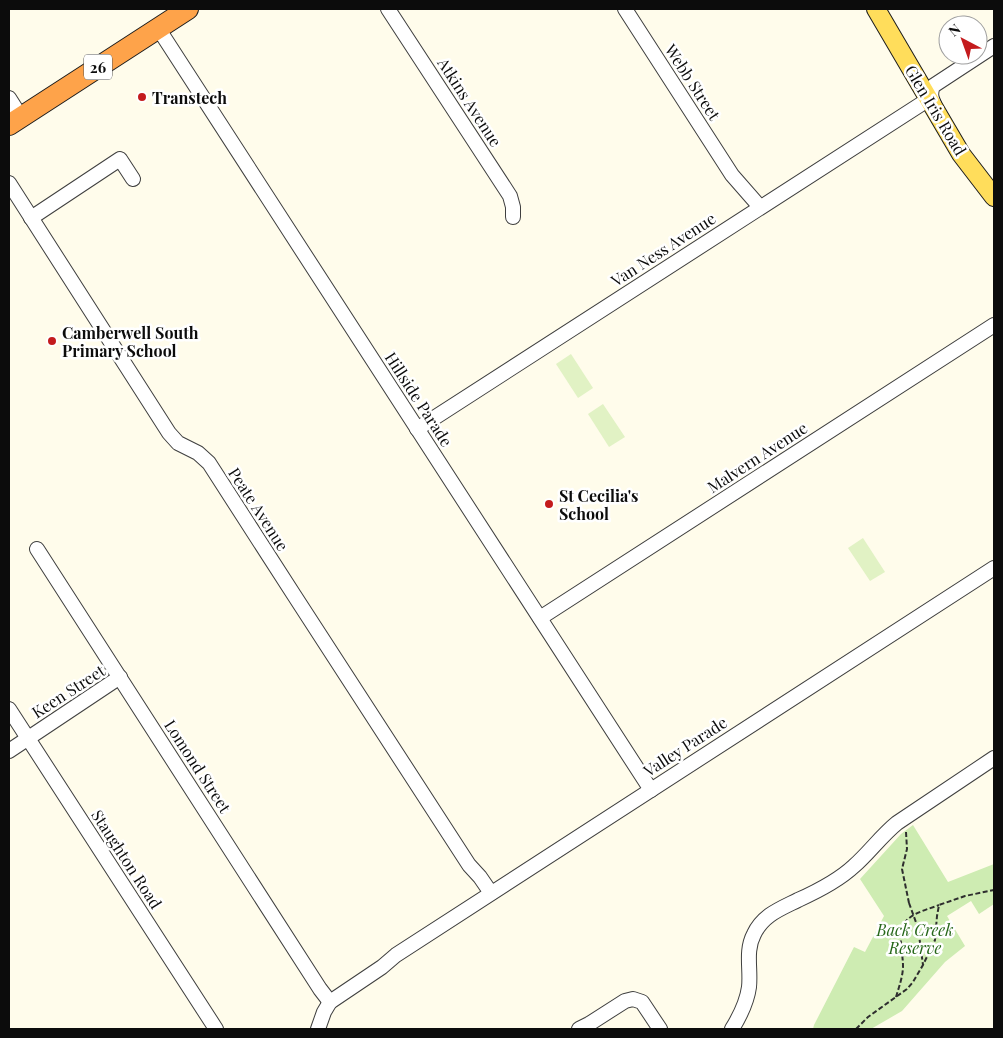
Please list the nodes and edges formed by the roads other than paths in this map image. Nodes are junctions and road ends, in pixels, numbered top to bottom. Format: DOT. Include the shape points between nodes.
graph roads {
  1 [pos="188,9"];
  2 [pos="388,9"];
  3 [pos="625,9"];
  4 [pos="879,14"];
  5 [pos="158,28"];
  6 [pos="994,46"];
  7 [pos="931,92"];
  8 [pos="9,98"];
  9 [pos="15,121"];
  10 [pos="133,179"];
  11 [pos="9,182"];
  12 [pos="994,190"];
  13 [pos="994,197"];
  14 [pos="755,211"];
  15 [pos="31,218"];
  16 [pos="512,218"];
  17 [pos="994,325"];
  18 [pos="417,428"];
  19 [pos="38,548"];
  20 [pos="994,568"];
  21 [pos="540,618"];
  22 [pos="120,678"];
  23 [pos="9,708"];
  24 [pos="28,738"];
  25 [pos="9,750"];
  26 [pos="994,758"];
  27 [pos="651,790"];
  28 [pos="488,895"];
  29 [pos="328,999"];
  30 [pos="216,1029"];
  31 [pos="310,1029"];
  32 [pos="318,1029"];
  33 [pos="579,1029"];
  34 [pos="660,1029"];
  35 [pos="732,1029"];
  1 -- 5 [label="highway, 26"];
  2 -- 16 [label="street, Atkins Avenue" via="510,196"];
  3 -- 14 [label="street, Webb Street"];
  4 -- 7 [label="main road, Glen Iris Road"];
  4 -- 7 [label="main road, Glen Iris Road" via="916,78"];
  5 -- 9 [label="highway, 26"];
  5 -- 18 [label="street, Hillside Parade"];
  6 -- 7 [label="street, Van Ness Avenue"];
  7 -- 12 [label="main road, Glen Iris Road" via="968,142"];
  7 -- 13 [label="main road, Glen Iris Road" via="943,123 961,154"];
  7 -- 14 [label="street, Van Ness Avenue"];
  8 -- 9 [label="street"];
  10 -- 15 [label="street" via="120,159"];
  11 -- 15 [label="street, Peate Avenue"];
  14 -- 18 [label="street, Van Ness Avenue"];
  15 -- 28 [label="street, Peate Avenue" via="169,432 178,443 209,462 480,877"];
  17 -- 21 [label="street, Malvern Avenue"];
  18 -- 21 [label="street, Hillside Parade"];
  19 -- 22 [label="street, Lomond Street"];
  20 -- 27 [label="street, Valley Parade"];
  21 -- 27 [label="street, Hillside Parade"];
  22 -- 24 [label="street, Keen Street"];
  22 -- 29 [label="street, Lomond Street"];
  23 -- 24 [label="street, Staughton Road"];
  24 -- 25 [label="street, Keen Street"];
  24 -- 30 [label="street, Staughton Road"];
  26 -- 35 [label="street" via="904,817 848,872 769,915 751,941 747,996"];
  27 -- 28 [label="street, Valley Parade"];
  28 -- 29 [label="street, Valley Parade" via="396,955 379,962"];
  29 -- 31 [label="street" via="320,1003"];
  29 -- 32 [label="street"];
  33 -- 34 [label="street" via="624,1001 633,999 642,1002"];
}
